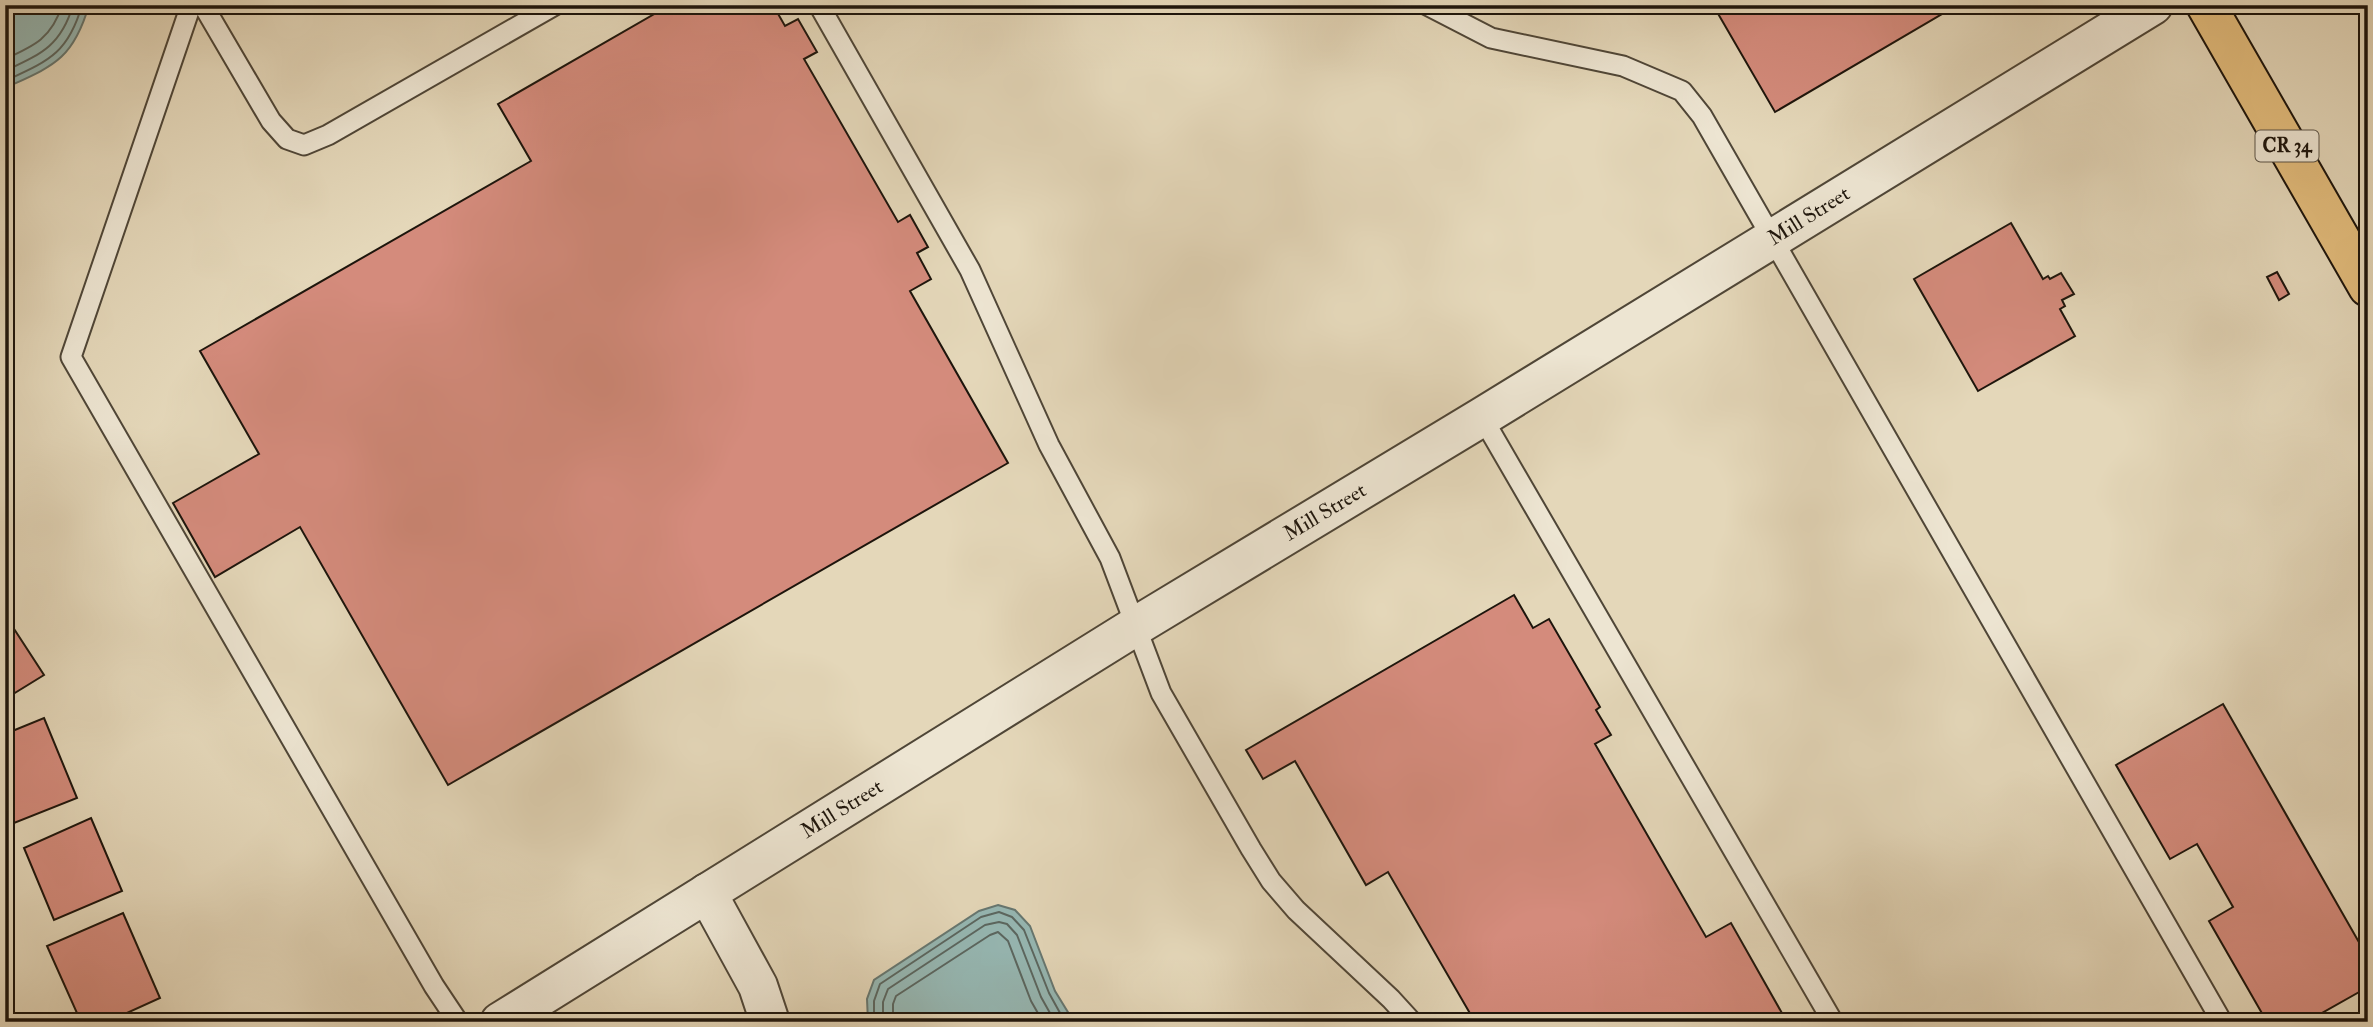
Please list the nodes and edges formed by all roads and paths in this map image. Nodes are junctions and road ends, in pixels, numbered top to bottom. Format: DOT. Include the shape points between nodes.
graph roads {
  1 [pos="191,5"];
  2 [pos="203,5"];
  3 [pos="555,5"];
  4 [pos="819,5"];
  5 [pos="1427,5"];
  6 [pos="2153,5"];
  7 [pos="2206,5"];
  8 [pos="1773,238"];
  9 [pos="2368,287"];
  10 [pos="1482,417"];
  11 [pos="1136,626"];
  12 [pos="707,893"];
  13 [pos="458,1022"];
  14 [pos="500,1022"];
  15 [pos="771,1022"];
  16 [pos="1412,1022"];
  17 [pos="1833,1022"];
  18 [pos="2222,1022"];
  1 -- 13 [label="lane" via="71,357"];
  2 -- 3 [label="lane" via="271,121 287,139 304,145"];
  4 -- 11 [label="lane" via="970,270 1049,444 1110,558"];
  5 -- 8 [label="lane" via="1491,38 1623,66 1682,90"];
  6 -- 8 [label="street, Mill Street"];
  7 -- 9 [label="main road, CR 34"];
  8 -- 10 [label="street, Mill Street"];
  8 -- 18 [label="lane"];
  10 -- 11 [label="street, Mill Street"];
  10 -- 17 [label="lane"];
  11 -- 12 [label="street, Mill Street"];
  11 -- 16 [label="lane" via="1161,693 1271,881"];
  12 -- 14 [label="street, Mill Street"];
  12 -- 15 [label="street" via="758,986"];
}
